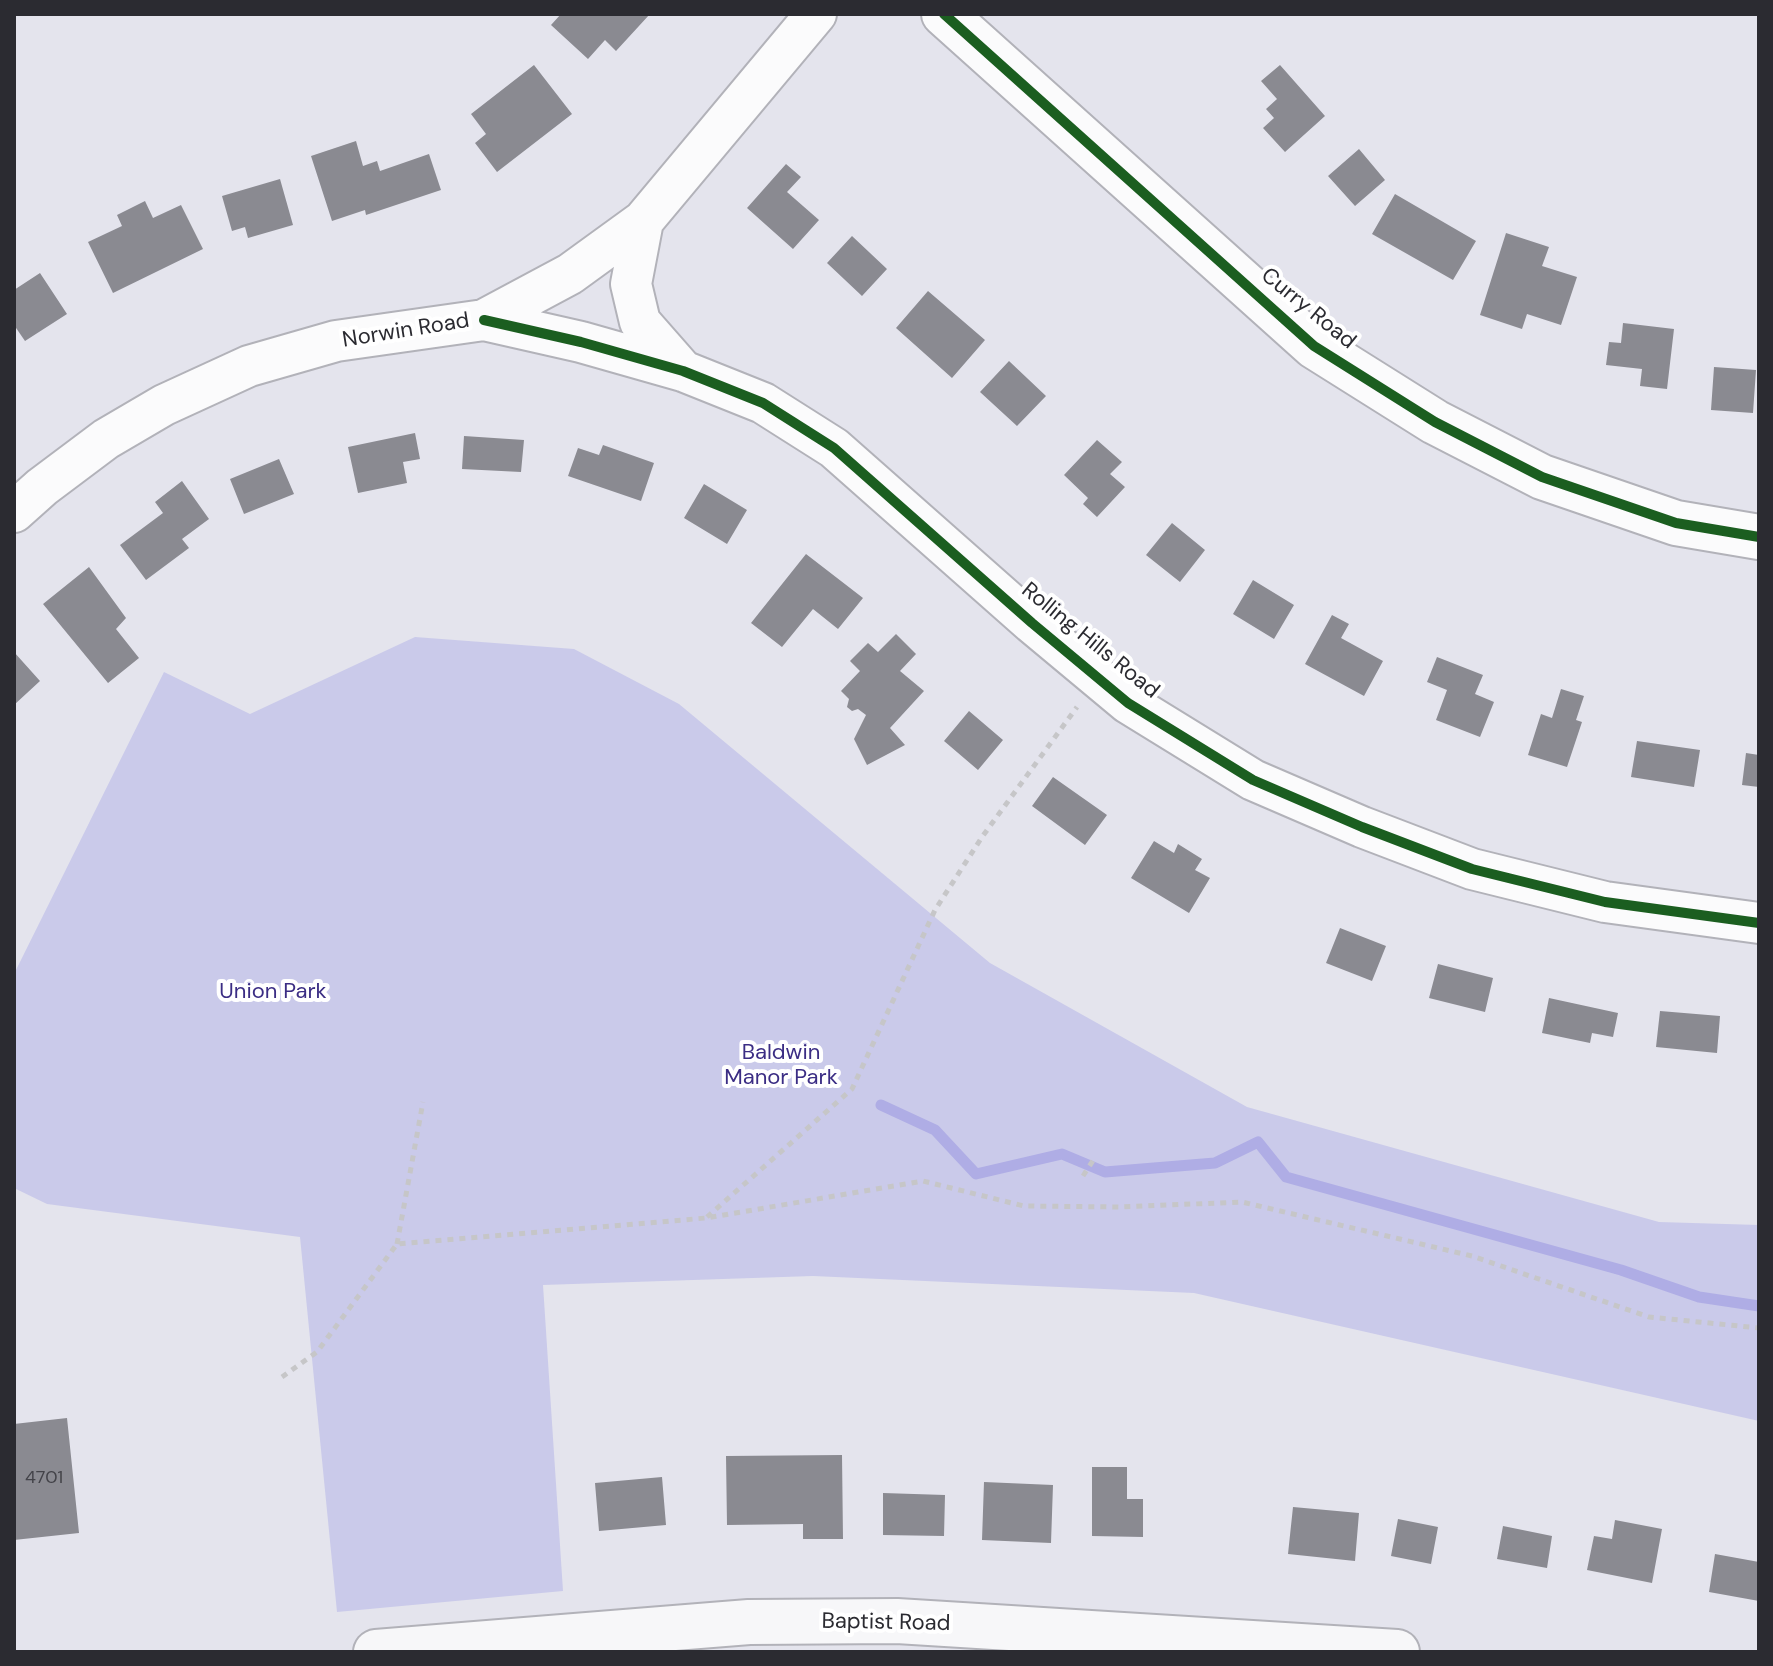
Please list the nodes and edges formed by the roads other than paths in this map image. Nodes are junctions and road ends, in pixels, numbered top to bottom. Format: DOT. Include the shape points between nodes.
graph roads {
  1 [pos="816,14"];
  2 [pos="944,14"];
  3 [pos="643,221"];
  4 [pos="484,320"];
  5 [pos="683,371"];
  6 [pos="14,512"];
  7 [pos="1759,537"];
  8 [pos="1759,923"];
  9 [pos="376,1652"];
  10 [pos="1397,1652"];
  1 -- 3 [label="street, Norwin Road"];
  2 -- 7 [label="street, Curry Road" via="1314,346 1435,422 1542,477 1676,523"];
  3 -- 4 [label="street, Norwin Road" via="570,274"];
  3 -- 5 [label="street" via="631,284 640,322"];
  4 -- 5 [label="street, Rolling Hills Road"];
  4 -- 6 [label="street, Norwin Road" via="336,341 249,366 106,439"];
  5 -- 8 [label="street, Rolling Hills Road" via="763,403 834,448 1128,703 1253,780 1472,869 1605,902"];
  9 -- 10 [label="main road, Baptist Road" via="749,1622 882,1621"];
}
